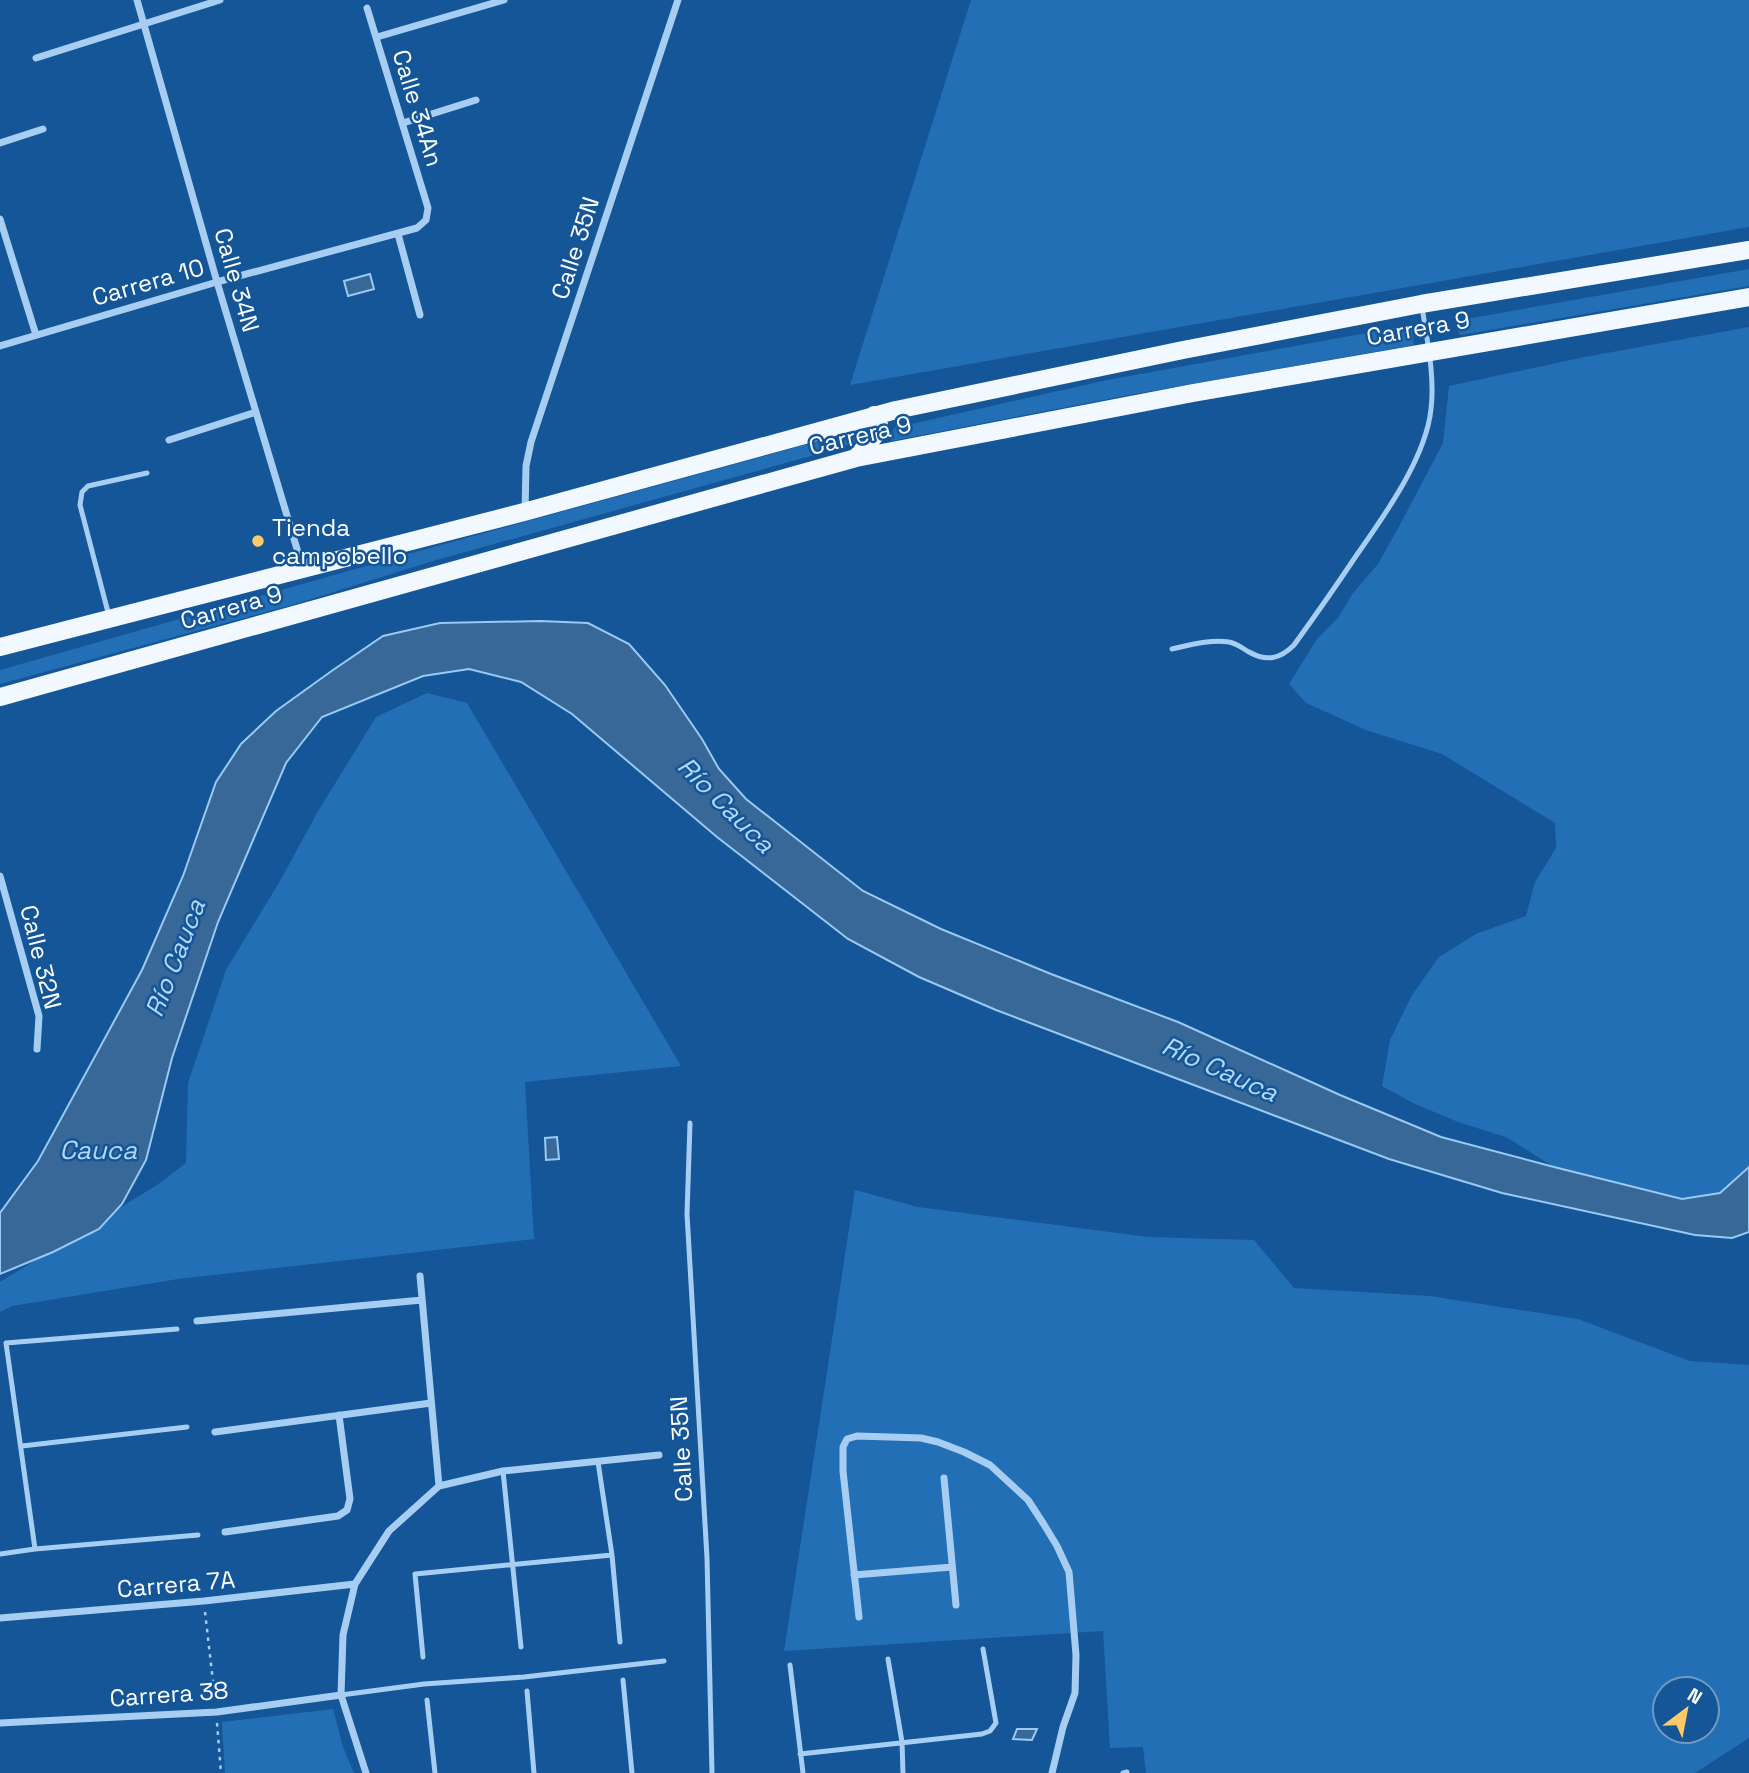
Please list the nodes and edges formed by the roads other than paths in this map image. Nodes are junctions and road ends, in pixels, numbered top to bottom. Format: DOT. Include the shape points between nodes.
graph roads {
  1 [pos="136,0"];
  2 [pos="220,0"];
  3 [pos="504,0"];
  4 [pos="678,0"];
  5 [pos="367,8"];
  6 [pos="143,24"];
  7 [pos="377,37"];
  8 [pos="36,58"];
  9 [pos="477,100"];
  10 [pos="403,123"];
  11 [pos="43,129"];
  12 [pos="0,143"];
  13 [pos="0,219"];
  14 [pos="426,220"];
  15 [pos="398,233"];
  16 [pos="1749,250"];
  17 [pos="217,282"];
  18 [pos="1749,297"];
  19 [pos="1421,304"];
  20 [pos="420,315"];
  21 [pos="36,335"];
  22 [pos="0,346"];
  23 [pos="1428,351"];
  24 [pos="256,412"];
  25 [pos="874,415"];
  26 [pos="169,440"];
  27 [pos="856,458"];
  28 [pos="147,473"];
  29 [pos="524,512"];
  30 [pos="304,570"];
  31 [pos="110,619"];
  32 [pos="0,647"];
  33 [pos="1172,649"];
  34 [pos="0,697"];
  35 [pos="0,876"];
  36 [pos="37,1049"];
  37 [pos="690,1123"];
  38 [pos="420,1276"];
  39 [pos="422,1300"];
  40 [pos="197,1321"];
  41 [pos="177,1329"];
  42 [pos="431,1403"];
  43 [pos="339,1415"];
  44 [pos="187,1427"];
  45 [pos="215,1432"];
  46 [pos="22,1446"];
  47 [pos="659,1455"];
  48 [pos="598,1462"];
  49 [pos="503,1471"];
  50 [pos="944,1478"];
  51 [pos="439,1486"];
  52 [pos="225,1532"];
  53 [pos="198,1535"];
  54 [pos="35,1549"];
  55 [pos="0,1554"];
  56 [pos="611,1555"];
  57 [pos="514,1565"];
  58 [pos="952,1567"];
  59 [pos="854,1574"];
  60 [pos="355,1584"];
  61 [pos="956,1605"];
  62 [pos="859,1616"];
  63 [pos="0,1618"];
  64 [pos="620,1642"];
  65 [pos="521,1647"];
  66 [pos="983,1649"];
  67 [pos="423,1657"];
  68 [pos="888,1659"];
  69 [pos="664,1661"];
  70 [pos="790,1665"];
  71 [pos="623,1680"];
  72 [pos="527,1690"];
  73 [pos="341,1695"];
  74 [pos="427,1700"];
  75 [pos="0,1723"];
  76 [pos="902,1742"];
  77 [pos="800,1754"];
  78 [pos="366,1773"];
  79 [pos="435,1773"];
  80 [pos="534,1773"];
  81 [pos="632,1773"];
  82 [pos="712,1773"];
  83 [pos="803,1773"];
  84 [pos="903,1773"];
  85 [pos="1052,1773"];
  1 -- 6 [label="street, Calle 34N"];
  2 -- 6 [label="street"];
  3 -- 7 [label="street"];
  4 -- 29 [label="street, Calle 35N" via="531,442"];
  5 -- 7 [label="street, Calle 34An"];
  6 -- 8 [label="street"];
  6 -- 17 [label="street, Calle 34N"];
  7 -- 10 [label="street, Calle 34An"];
  9 -- 10 [label="street"];
  10 -- 14 [label="street, Calle 34An" via="428,208"];
  11 -- 12 [label="street"];
  13 -- 21 [label="street"];
  14 -- 15 [label="street, Carrera 10" via="418,228"];
  15 -- 17 [label="street, Carrera 10"];
  15 -- 20 [label="street"];
  16 -- 19 [label="main road, Carrera 9"];
  17 -- 21 [label="street, Carrera 10"];
  17 -- 24 [label="street, Calle 34N"];
  18 -- 23 [label="main road, Carrera 9"];
  19 -- 23 [label="lane"];
  19 -- 25 [label="main road, Carrera 9"];
  21 -- 22 [label="street, Carrera 10"];
  23 -- 27 [label="main road, Carrera 9"];
  23 -- 33 [label="lane" via="1432,408 1419,453 1370,537 1294,645 1277,658 1264,658 1232,642"];
  24 -- 26 [label="street"];
  24 -- 30 [label="street, Calle 34N"];
  25 -- 27 [label="main road" via="879,425 876,434"];
  25 -- 29 [label="main road, Carrera 9"];
  27 -- 34 [label="main road, Carrera 9"];
  28 -- 31 [label="lane" via="88,486 82,492 80,505"];
  29 -- 30 [label="main road, Carrera 9"];
  30 -- 31 [label="main road, Carrera 9"];
  31 -- 32 [label="main road, Carrera 9"];
  35 -- 36 [label="street, Calle 32N" via="39,1016"];
  37 -- 82 [label="lane, Calle 35N" via="687,1214 706,1558"];
  38 -- 39 [label="street"];
  39 -- 40 [label="street"];
  39 -- 42 [label="street"];
  41 -- 46 [label="lane" via="6,1343"];
  42 -- 43 [label="street"];
  42 -- 51 [label="street"];
  43 -- 45 [label="street"];
  43 -- 52 [label="street" via="350,1499 347,1510 338,1516"];
  44 -- 46 [label="lane"];
  46 -- 54 [label="lane"];
  47 -- 48 [label="street"];
  48 -- 49 [label="street"];
  48 -- 56 [label="lane"];
  49 -- 51 [label="street"];
  49 -- 57 [label="lane"];
  50 -- 58 [label="street"];
  51 -- 60 [label="street" via="389,1531"];
  53 -- 54 [label="lane"];
  54 -- 55 [label="lane"];
  56 -- 57 [label="lane"];
  56 -- 64 [label="lane"];
  57 -- 65 [label="lane"];
  57 -- 67 [label="lane" via="415,1574"];
  58 -- 59 [label="street"];
  58 -- 61 [label="street"];
  59 -- 62 [label="street"];
  59 -- 85 [label="street" via="843,1471 847,1439 939,1442 990,1465 1028,1500 1069,1572 1072,1606 1075,1693"];
  60 -- 63 [label="street, Carrera 7A"];
  60 -- 73 [label="street" via="343,1635"];
  66 -- 76 [label="lane" via="996,1723 990,1731"];
  68 -- 76 [label="lane"];
  69 -- 73 [label="lane"];
  70 -- 77 [label="lane"];
  71 -- 81 [label="lane"];
  72 -- 80 [label="lane"];
  73 -- 75 [label="street, Carrera 38" via="216,1712"];
  73 -- 78 [label="street"];
  74 -- 79 [label="lane"];
  76 -- 77 [label="lane"];
  76 -- 84 [label="lane"];
  77 -- 83 [label="lane"];
}
